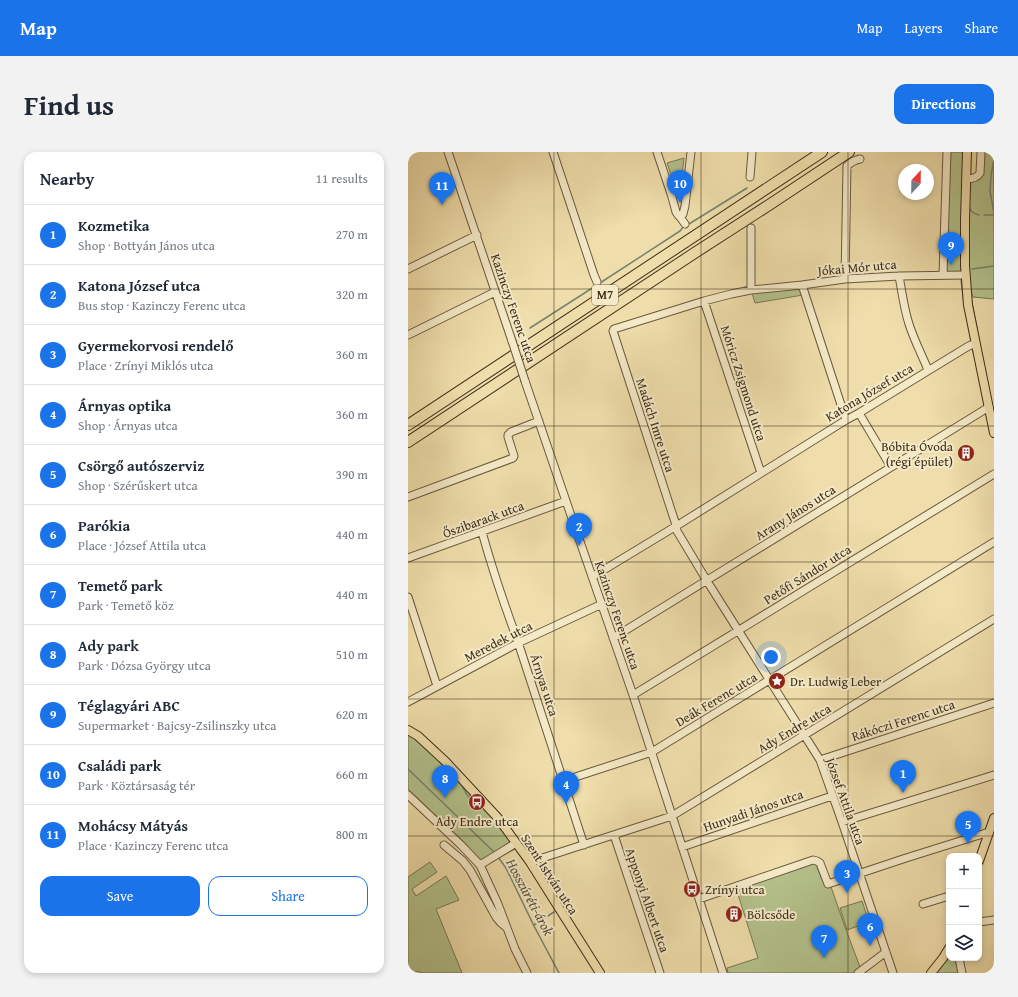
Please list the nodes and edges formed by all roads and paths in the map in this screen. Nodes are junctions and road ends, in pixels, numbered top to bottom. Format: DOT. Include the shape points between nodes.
graph roads {
  1 [pos="448,152"];
  2 [pos="553,152"];
  3 [pos="657,152"];
  4 [pos="690,152"];
  5 [pos="752,152"];
  6 [pos="822,152"];
  7 [pos="849,152"];
  8 [pos="946,152"];
  9 [pos="967,152"];
  10 [pos="982,152"];
  11 [pos="858,155"];
  12 [pos="819,172"];
  13 [pos="750,177"];
  14 [pos="966,179"];
  15 [pos="685,193"];
  16 [pos="672,197"];
  17 [pos="680,217"];
  18 [pos="685,224"];
  19 [pos="751,228"];
  20 [pos="477,235"];
  21 [pos="408,269"];
  22 [pos="943,275"];
  23 [pos="965,275"];
  24 [pos="899,276"];
  25 [pos="845,278"];
  26 [pos="597,282"];
  27 [pos="802,285"];
  28 [pos="751,290"];
  29 [pos="495,292"];
  30 [pos="704,301"];
  31 [pos="613,331"];
  32 [pos="408,335"];
  33 [pos="976,344"];
  34 [pos="928,370"];
  35 [pos="989,408"];
  36 [pos="859,413"];
  37 [pos="846,420"];
  38 [pos="539,421"];
  39 [pos="408,425"];
  40 [pos="994,433"];
  41 [pos="408,442"];
  42 [pos="891,467"];
  43 [pos="761,473"];
  44 [pos="994,474"];
  45 [pos="408,497"];
  46 [pos="566,501"];
  47 [pos="676,526"];
  48 [pos="482,532"];
  49 [pos="994,542"];
  50 [pos="408,558"];
  51 [pos="592,577"];
  52 [pos="707,581"];
  53 [pos="408,597"];
  54 [pos="602,604"];
  55 [pos="994,619"];
  56 [pos="738,631"];
  57 [pos="613,638"];
  58 [pos="518,643"];
  59 [pos="770,680"];
  60 [pos="437,686"];
  61 [pos="633,696"];
  62 [pos="408,702"];
  63 [pos="994,703"];
  64 [pos="409,728"];
  65 [pos="805,735"];
  66 [pos="652,752"];
  67 [pos="820,760"];
  68 [pos="994,775"];
  69 [pos="563,781"];
  70 [pos="408,795"];
  71 [pos="832,796"];
  72 [pos="672,816"];
  73 [pos="994,818"];
  74 [pos="842,822"];
  75 [pos="989,832"];
  76 [pos="614,835"];
  77 [pos="516,843"];
  78 [pos="584,845"];
  79 [pos="682,847"];
  80 [pos="982,853"];
  81 [pos="471,855"];
  82 [pos="530,862"];
  83 [pos="480,865"];
  84 [pos="859,873"];
  85 [pos="946,897"];
  86 [pos="699,899"];
  87 [pos="923,904"];
  88 [pos="994,920"];
  89 [pos="982,922"];
  90 [pos="508,928"];
  91 [pos="886,952"];
  92 [pos="946,953"];
  93 [pos="960,961"];
  94 [pos="527,973"];
  95 [pos="600,973"];
  96 [pos="660,973"];
  97 [pos="723,973"];
  98 [pos="858,973"];
  99 [pos="893,973"];
  100 [pos="931,973"];
  101 [pos="962,973"];
  1 -- 20 [label="street, Kazinczy Ferenc utca"];
  2 -- 26 [label="street"];
  3 -- 16 [label="street"];
  4 -- 15 [label="street"];
  5 -- 13 [label="street"];
  6 -- 39 [label="highway, M7"];
  7 -- 12 [label="highway, M7"];
  8 -- 22 [label="street"];
  9 -- 14 [label="main road"];
  10 -- 14 [label="street" via="980,173 975,178"];
  11 -- 12 [label="highway"];
  11 -- 25 [label="street" via="847,166"];
  12 -- 41 [label="highway, M7"];
  14 -- 23 [label="main road"];
  15 -- 16 [label="street"];
  15 -- 17 [label="street" via="685,206"];
  16 -- 17 [label="street"];
  17 -- 18 [label="street"];
  19 -- 28 [label="street"];
  20 -- 21 [label="street"];
  20 -- 29 [label="street, Kazinczy Ferenc utca"];
  22 -- 23 [label="street, Jókai Mór utca"];
  22 -- 24 [label="street, Jókai Mór utca"];
  23 -- 33 [label="main road"];
  24 -- 25 [label="street, Jókai Mór utca"];
  24 -- 34 [label="street" via="909,323"];
  25 -- 27 [label="street, Jókai Mór utca"];
  27 -- 28 [label="street, Jókai Mór utca"];
  27 -- 37 [label="street"];
  28 -- 30 [label="street, Jókai Mór utca"];
  29 -- 32 [label="street"];
  29 -- 38 [label="street, Kazinczy Ferenc utca, bridge"];
  30 -- 31 [label="street, Jókai Mór utca"];
  30 -- 43 [label="street, Móricz Zsigmond utca"];
  31 -- 47 [label="street, Madách Imre utca"];
  33 -- 34 [label="street, Katona József utca"];
  33 -- 35 [label="main road"];
  34 -- 36 [label="street, Katona József utca"];
  35 -- 40 [label="main road"];
  35 -- 42 [label="street, Arany János utca"];
  36 -- 37 [label="street, Katona József utca"];
  36 -- 42 [label="street"];
  37 -- 43 [label="street, Katona József utca"];
  38 -- 45 [label="street" via="509,434 513,458"];
  38 -- 46 [label="street, Kazinczy Ferenc utca"];
  42 -- 52 [label="street, Arany János utca"];
  43 -- 47 [label="street, Katona József utca"];
  44 -- 56 [label="street, Petőfi Sándor utca"];
  46 -- 48 [label="street, Őszibarack utca"];
  46 -- 51 [label="street, Kazinczy Ferenc utca"];
  47 -- 51 [label="street, Katona József utca"];
  47 -- 52 [label="street, József Attila utca"];
  48 -- 50 [label="street, Őszibarack utca"];
  48 -- 58 [label="street, Árnyas utca"];
  49 -- 59 [label="street, Deák Ferenc utca"];
  51 -- 54 [label="street, Kazinczy Ferenc utca"];
  52 -- 56 [label="street, József Attila utca"];
  52 -- 57 [label="street, Arany János utca"];
  53 -- 60 [label="street"];
  54 -- 57 [label="street, Kazinczy Ferenc utca"];
  54 -- 58 [label="street, Meredek utca"];
  55 -- 65 [label="street, Ady Endre utca"];
  56 -- 59 [label="street, József Attila utca"];
  56 -- 61 [label="street, Petőfi Sándor utca"];
  57 -- 61 [label="street, Kazinczy Ferenc utca"];
  58 -- 60 [label="street, Meredek utca"];
  58 -- 69 [label="street, Árnyas utca"];
  59 -- 65 [label="street, József Attila utca"];
  59 -- 66 [label="street, Deák Ferenc utca"];
  60 -- 62 [label="street, Meredek utca"];
  61 -- 66 [label="street, Kazinczy Ferenc utca"];
  63 -- 67 [label="street, Rákóczi Ferenc utca"];
  64 -- 77 [label="main road, Szent István utca" via="462,778"];
  65 -- 67 [label="street, József Attila utca"];
  65 -- 72 [label="street, Ady Endre utca"];
  66 -- 69 [label="street, Deák Ferenc utca"];
  66 -- 72 [label="street, Kazinczy Ferenc utca"];
  67 -- 71 [label="street, József Attila utca"];
  68 -- 74 [label="street"];
  69 -- 78 [label="street, Árnyas utca"];
  70 -- 81 [label="street"];
  71 -- 74 [label="street, József Attila utca"];
  71 -- 79 [label="street, Hunyadi János utca"];
  72 -- 76 [label="street, Ady Endre utca"];
  72 -- 79 [label="street, Kazinczy Ferenc utca"];
  73 -- 75 [label="main road"];
  74 -- 84 [label="street, József Attila utca"];
  75 -- 80 [label="main road"];
  75 -- 84 [label="street"];
  76 -- 78 [label="street, Ady Endre utca"];
  76 -- 96 [label="street, Apponyi Albert utca"];
  77 -- 82 [label="main road, Szent István utca"];
  77 -- 83 [label="street"];
  78 -- 82 [label="street, Ady Endre utca"];
  79 -- 86 [label="street, Kazinczy Ferenc utca"];
  81 -- 83 [label="street"];
  81 -- 90 [label="street" via="445,846 470,870 496,917"];
  82 -- 95 [label="main road, Szent István utca"];
  83 -- 90 [label="street"];
  84 -- 86 [label="street" via="828,884 820,863 813,860"];
  84 -- 91 [label="street, József Attila utca"];
  85 -- 87 [label="street"];
  86 -- 97 [label="street, Kazinczy Ferenc utca"];
  88 -- 89 [label="street"];
  90 -- 94 [label="street"];
  91 -- 98 [label="street"];
  91 -- 99 [label="street, József Attila utca"];
  92 -- 100 [label="main road"];
  93 -- 101 [label="street"];
}
